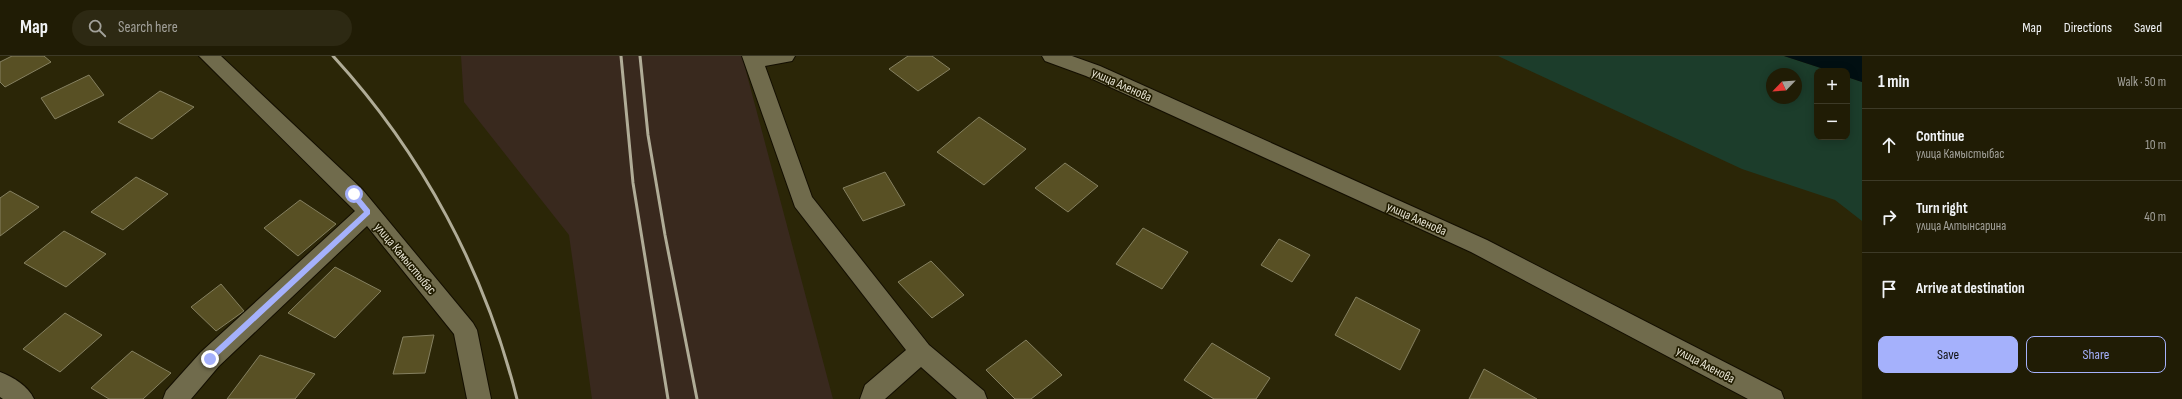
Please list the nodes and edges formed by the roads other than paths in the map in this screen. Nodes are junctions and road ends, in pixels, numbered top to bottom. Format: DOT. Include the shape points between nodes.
graph roads {
  1 [pos="209,56"];
  2 [pos="785,56"];
  3 [pos="1052,56"];
  4 [pos="752,58"];
  5 [pos="368,212"];
  6 [pos="921,352"];
  7 [pos="0,383"];
  8 [pos="22,399"];
  9 [pos="175,399"];
  10 [pos="479,399"];
  11 [pos="872,399"];
  12 [pos="975,399"];
  13 [pos="1772,399"];
  1 -- 5 [label="street, улица Камыстыбас" via="354,194"];
  2 -- 4 [label="street"];
  3 -- 13 [label="street, улица Аленова" via="1100,74 1479,246"];
  4 -- 6 [label="street" via="803,201"];
  5 -- 9 [label="street" via="210,359"];
  5 -- 10 [label="street, улица Камыстыбас" via="465,330"];
  6 -- 11 [label="street" via="874,393"];
  6 -- 12 [label="street"];
  7 -- 8 [label="street"];
}
